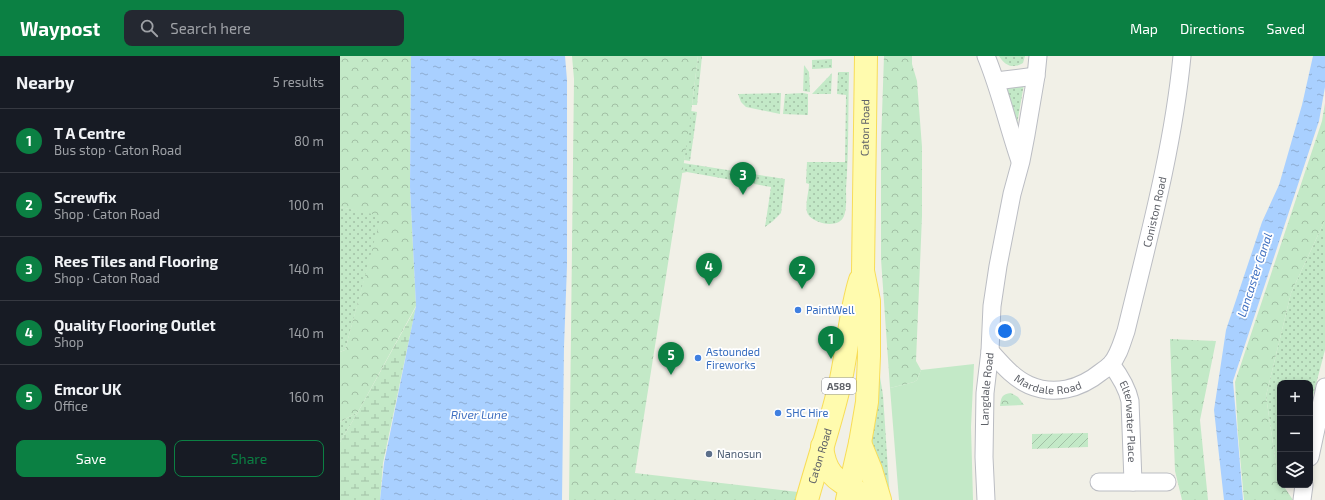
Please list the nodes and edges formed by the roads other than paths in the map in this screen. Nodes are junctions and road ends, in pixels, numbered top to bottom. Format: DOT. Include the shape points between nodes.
graph roads {
  1 [pos="866,56"];
  2 [pos="986,56"];
  3 [pos="1038,56"];
  4 [pos="1182,56"];
  5 [pos="1036,76"];
  6 [pos="996,81"];
  7 [pos="1020,161"];
  8 [pos="863,271"];
  9 [pos="990,351"];
  10 [pos="1111,364"];
  11 [pos="1325,387"];
  12 [pos="860,443"];
  13 [pos="822,446"];
  14 [pos="1311,452"];
  15 [pos="1099,482"];
  16 [pos="1133,482"];
  17 [pos="1167,482"];
  18 [pos="1304,488"];
  19 [pos="848,494"];
  20 [pos="807,500"];
  21 [pos="872,500"];
  22 [pos="880,500"];
  23 [pos="986,500"];
  24 [pos="1302,500"];
  1 -- 8 [label="main road, Caton Road / A589"];
  2 -- 6 [label="street"];
  3 -- 5 [label="street, Langdale Road"];
  4 -- 10 [label="street, Coniston Road" via="1170,142 1126,331"];
  5 -- 6 [label="street"];
  5 -- 7 [label="street, Langdale Road"];
  6 -- 7 [label="street"];
  7 -- 9 [label="street, Langdale Road" via="998,266 992,306"];
  8 -- 12 [label="main road, Caton Road / A589" via="869,301 870,351 867,402"];
  8 -- 13 [label="main road, Caton Road / A589" via="856,294 838,392"];
  9 -- 10 [label="street, Mardale Road" via="1008,371 1042,390 1074,387 1091,380"];
  9 -- 23 [label="street, Langdale Road" via="985,393"];
  10 -- 16 [label="street, Elterwater Place" via="1128,390"];
  11 -- 14 [label="street"];
  12 -- 19 [label="main road, Caton Road / A589"];
  12 -- 22 [label="main road"];
  13 -- 19 [label="main road" via="827,469"];
  13 -- 20 [label="main road, Caton Road / A589"];
  15 -- 16 [label="street"];
  16 -- 17 [label="street"];
  18 -- 24 [label="street"];
  19 -- 21 [label="main road"];
}
